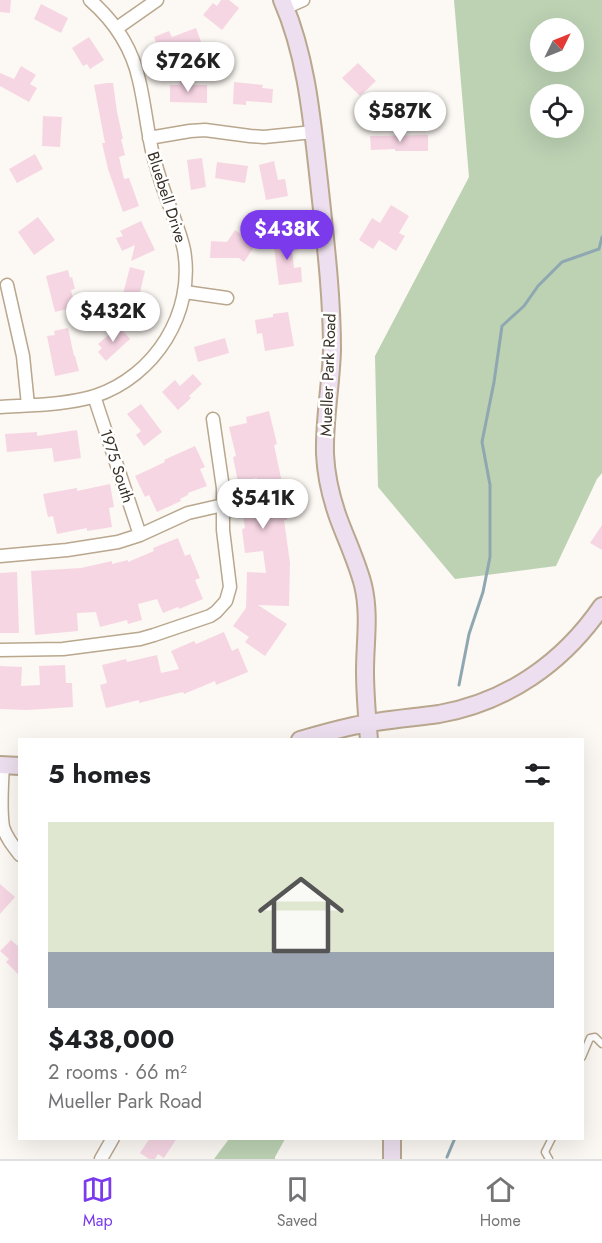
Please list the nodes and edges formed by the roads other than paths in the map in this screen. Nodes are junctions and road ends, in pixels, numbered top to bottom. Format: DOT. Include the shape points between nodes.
graph roads {
  1 [pos="90,0"];
  2 [pos="157,0"];
  3 [pos="303,0"];
  4 [pos="283,4"];
  5 [pos="117,28"];
  6 [pos="313,132"];
  7 [pos="149,138"];
  8 [pos="7,285"];
  9 [pos="184,292"];
  10 [pos="227,298"];
  11 [pos="94,396"];
  12 [pos="28,405"];
  13 [pos="0,407"];
  14 [pos="213,419"];
  15 [pos="223,505"];
  16 [pos="140,535"];
  17 [pos="0,556"];
  18 [pos="602,606"];
  19 [pos="0,650"];
  20 [pos="368,732"];
  21 [pos="307,738"];
  22 [pos="7,765"];
  23 [pos="18,852"];
  24 [pos="602,1044"];
  25 [pos="584,1052"];
  26 [pos="112,1140"];
  27 [pos="393,1140"];
  28 [pos="551,1140"];
  29 [pos="101,1159"];
  30 [pos="392,1159"];
  31 [pos="549,1159"];
  1 -- 5 [label="street, Bluebell Drive"];
  2 -- 5 [label="street"];
  3 -- 4 [label="street"];
  4 -- 6 [label="main road, Mueller Park Road" via="304,71"];
  5 -- 7 [label="street, Bluebell Drive" via="139,79"];
  6 -- 7 [label="street" via="264,137 190,130"];
  6 -- 20 [label="main road, Mueller Park Road" via="331,308 332,351 325,432 327,477 365,595"];
  7 -- 9 [label="street, Bluebell Drive" via="184,249"];
  8 -- 12 [label="street" via="23,356"];
  9 -- 10 [label="street"];
  9 -- 11 [label="street, Bluebell Drive" via="171,332 152,359 126,382"];
  11 -- 12 [label="street, Bluebell Drive"];
  11 -- 16 [label="street, 1975 South"];
  12 -- 13 [label="street, Bluebell Drive"];
  14 -- 15 [label="street"];
  15 -- 16 [label="street" via="188,513"];
  15 -- 19 [label="street" via="230,587 226,601 210,616 140,639 63,649"];
  16 -- 17 [label="street" via="95,546"];
  18 -- 20 [label="main road" via="562,654 508,691 465,708"];
  20 -- 21 [label="main road" via="352,726"];
  22 -- 23 [label="street" via="1,814 7,836"];
  24 -- 25 [label="lane" via="595,1037 590,1038"];
  26 -- 29 [label="street"];
  27 -- 30 [label="main road"];
  28 -- 31 [label="lane" via="546,1152"];
}
